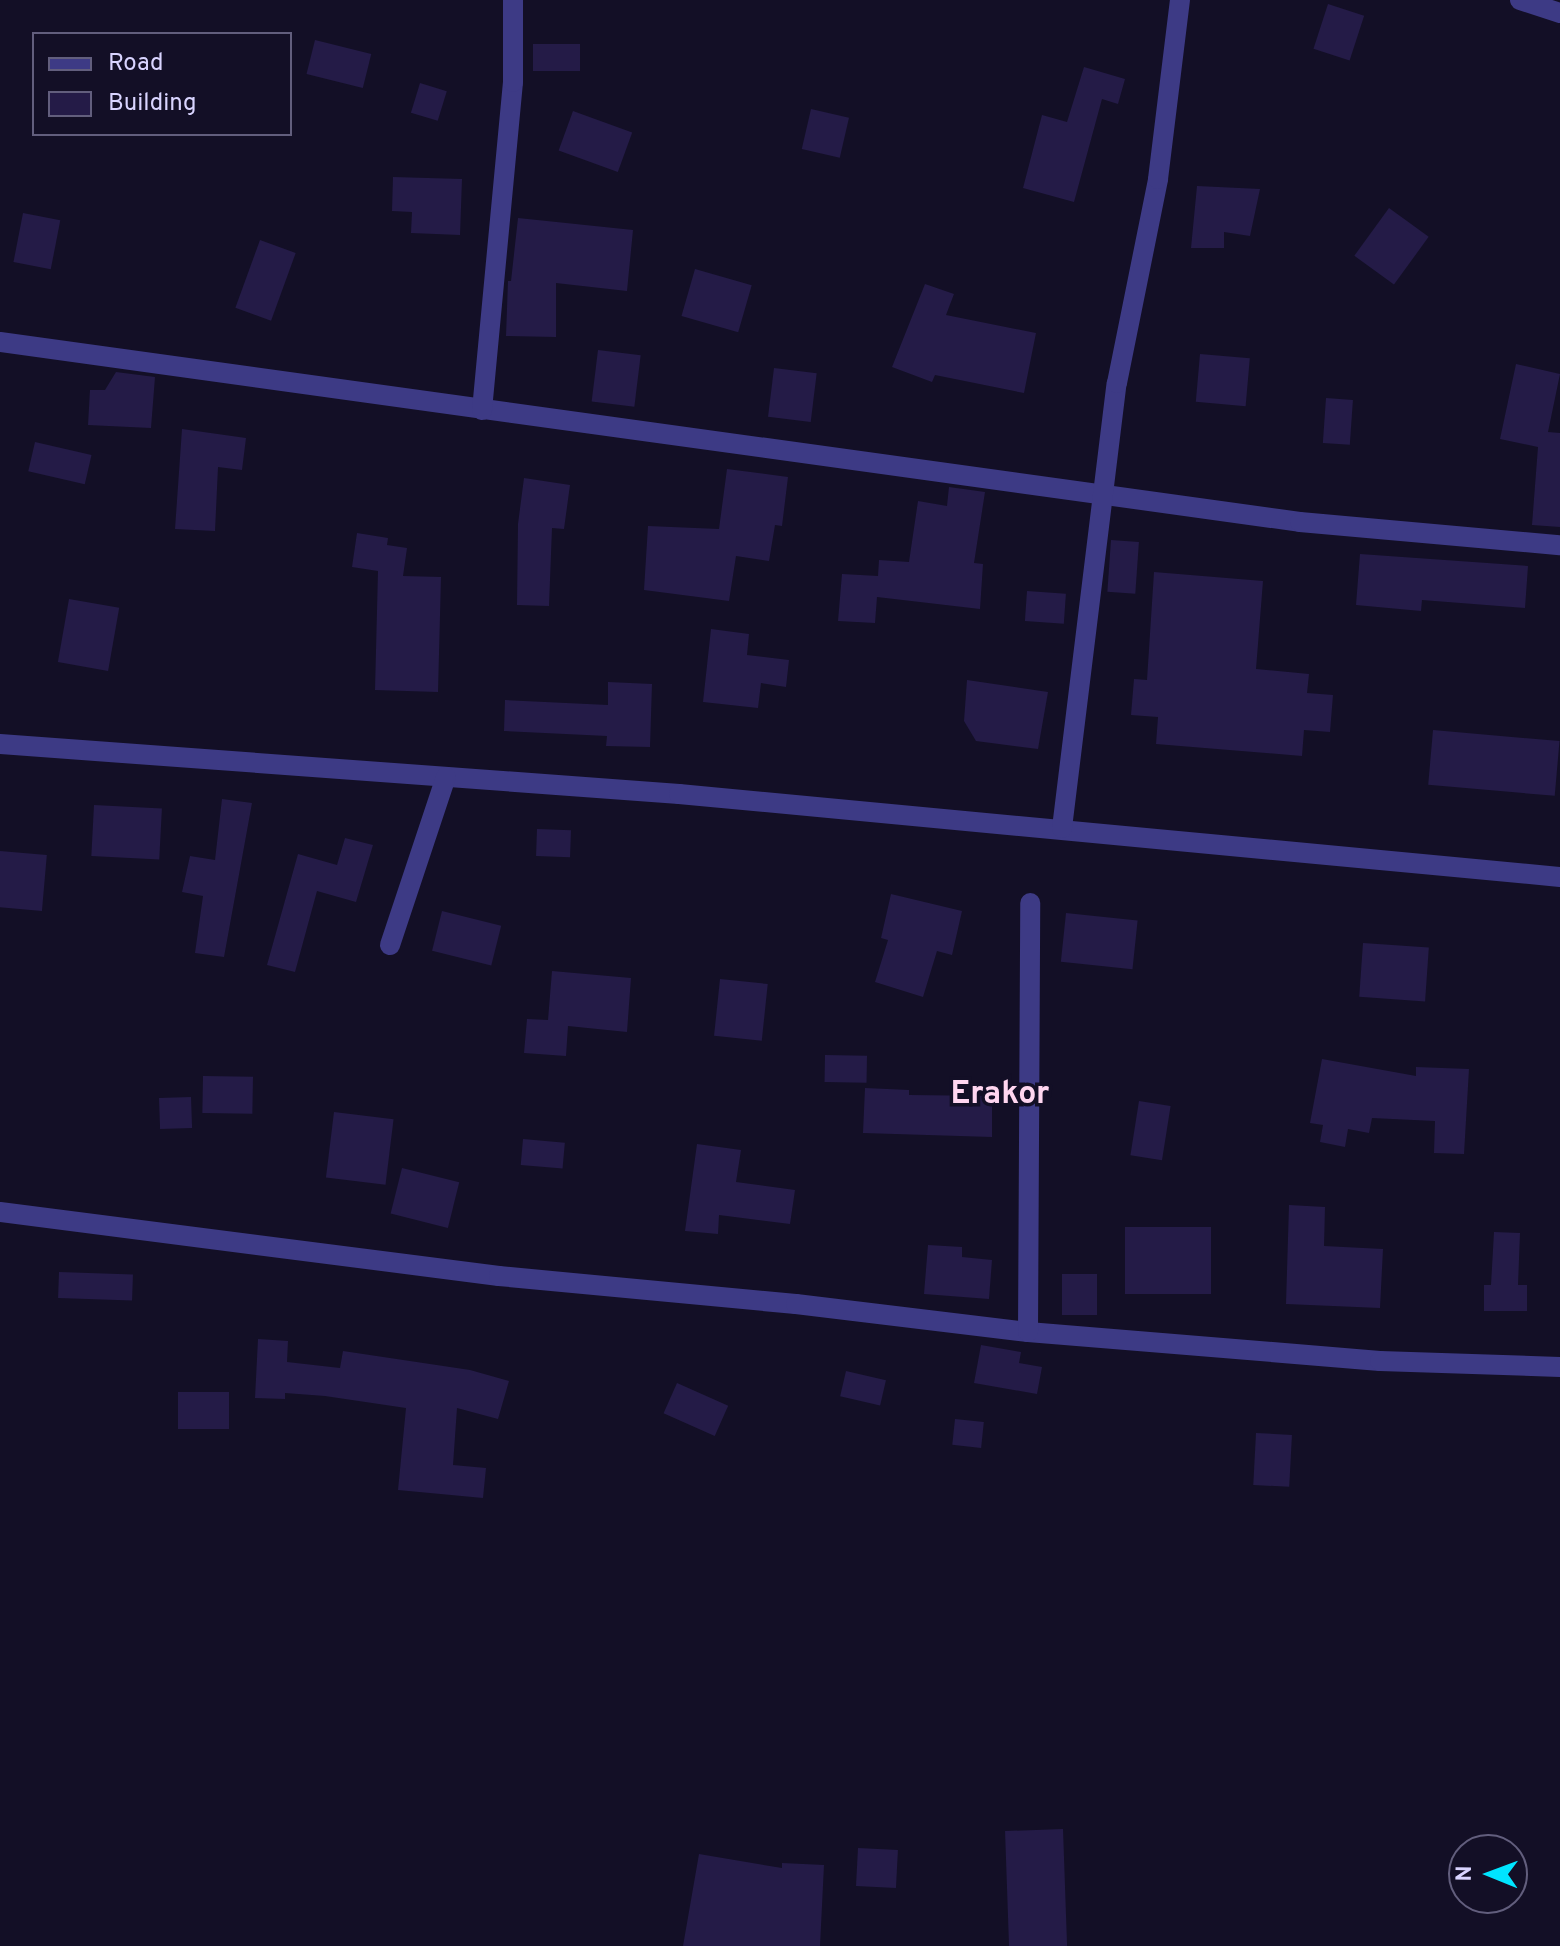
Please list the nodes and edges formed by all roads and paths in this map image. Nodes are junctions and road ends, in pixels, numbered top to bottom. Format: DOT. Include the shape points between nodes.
graph roads {
  1 [pos="513,0"];
  2 [pos="1180,0"];
  3 [pos="1520,0"];
  4 [pos="1560,13"];
  5 [pos="0,342"];
  6 [pos="482,410"];
  7 [pos="1105,493"];
  8 [pos="1560,545"];
  9 [pos="0,744"];
  10 [pos="446,777"];
  11 [pos="1062,828"];
  12 [pos="1560,877"];
  13 [pos="1030,903"];
  14 [pos="390,945"];
  15 [pos="0,1212"];
  16 [pos="1028,1332"];
  17 [pos="1560,1367"];
  1 -- 6 [label="street" via="513,82"];
  2 -- 7 [label="street" via="1158,179 1117,383"];
  3 -- 4 [label="street"];
  5 -- 6 [label="street"];
  6 -- 7 [label="street"];
  7 -- 8 [label="street" via="1300,522"];
  7 -- 11 [label="street"];
  9 -- 10 [label="street"];
  10 -- 11 [label="street"];
  10 -- 14 [label="street"];
  11 -- 12 [label="street"];
  13 -- 16 [label="street"];
  15 -- 16 [label="street" via="499,1276"];
  16 -- 17 [label="street" via="1380,1361"];
}
